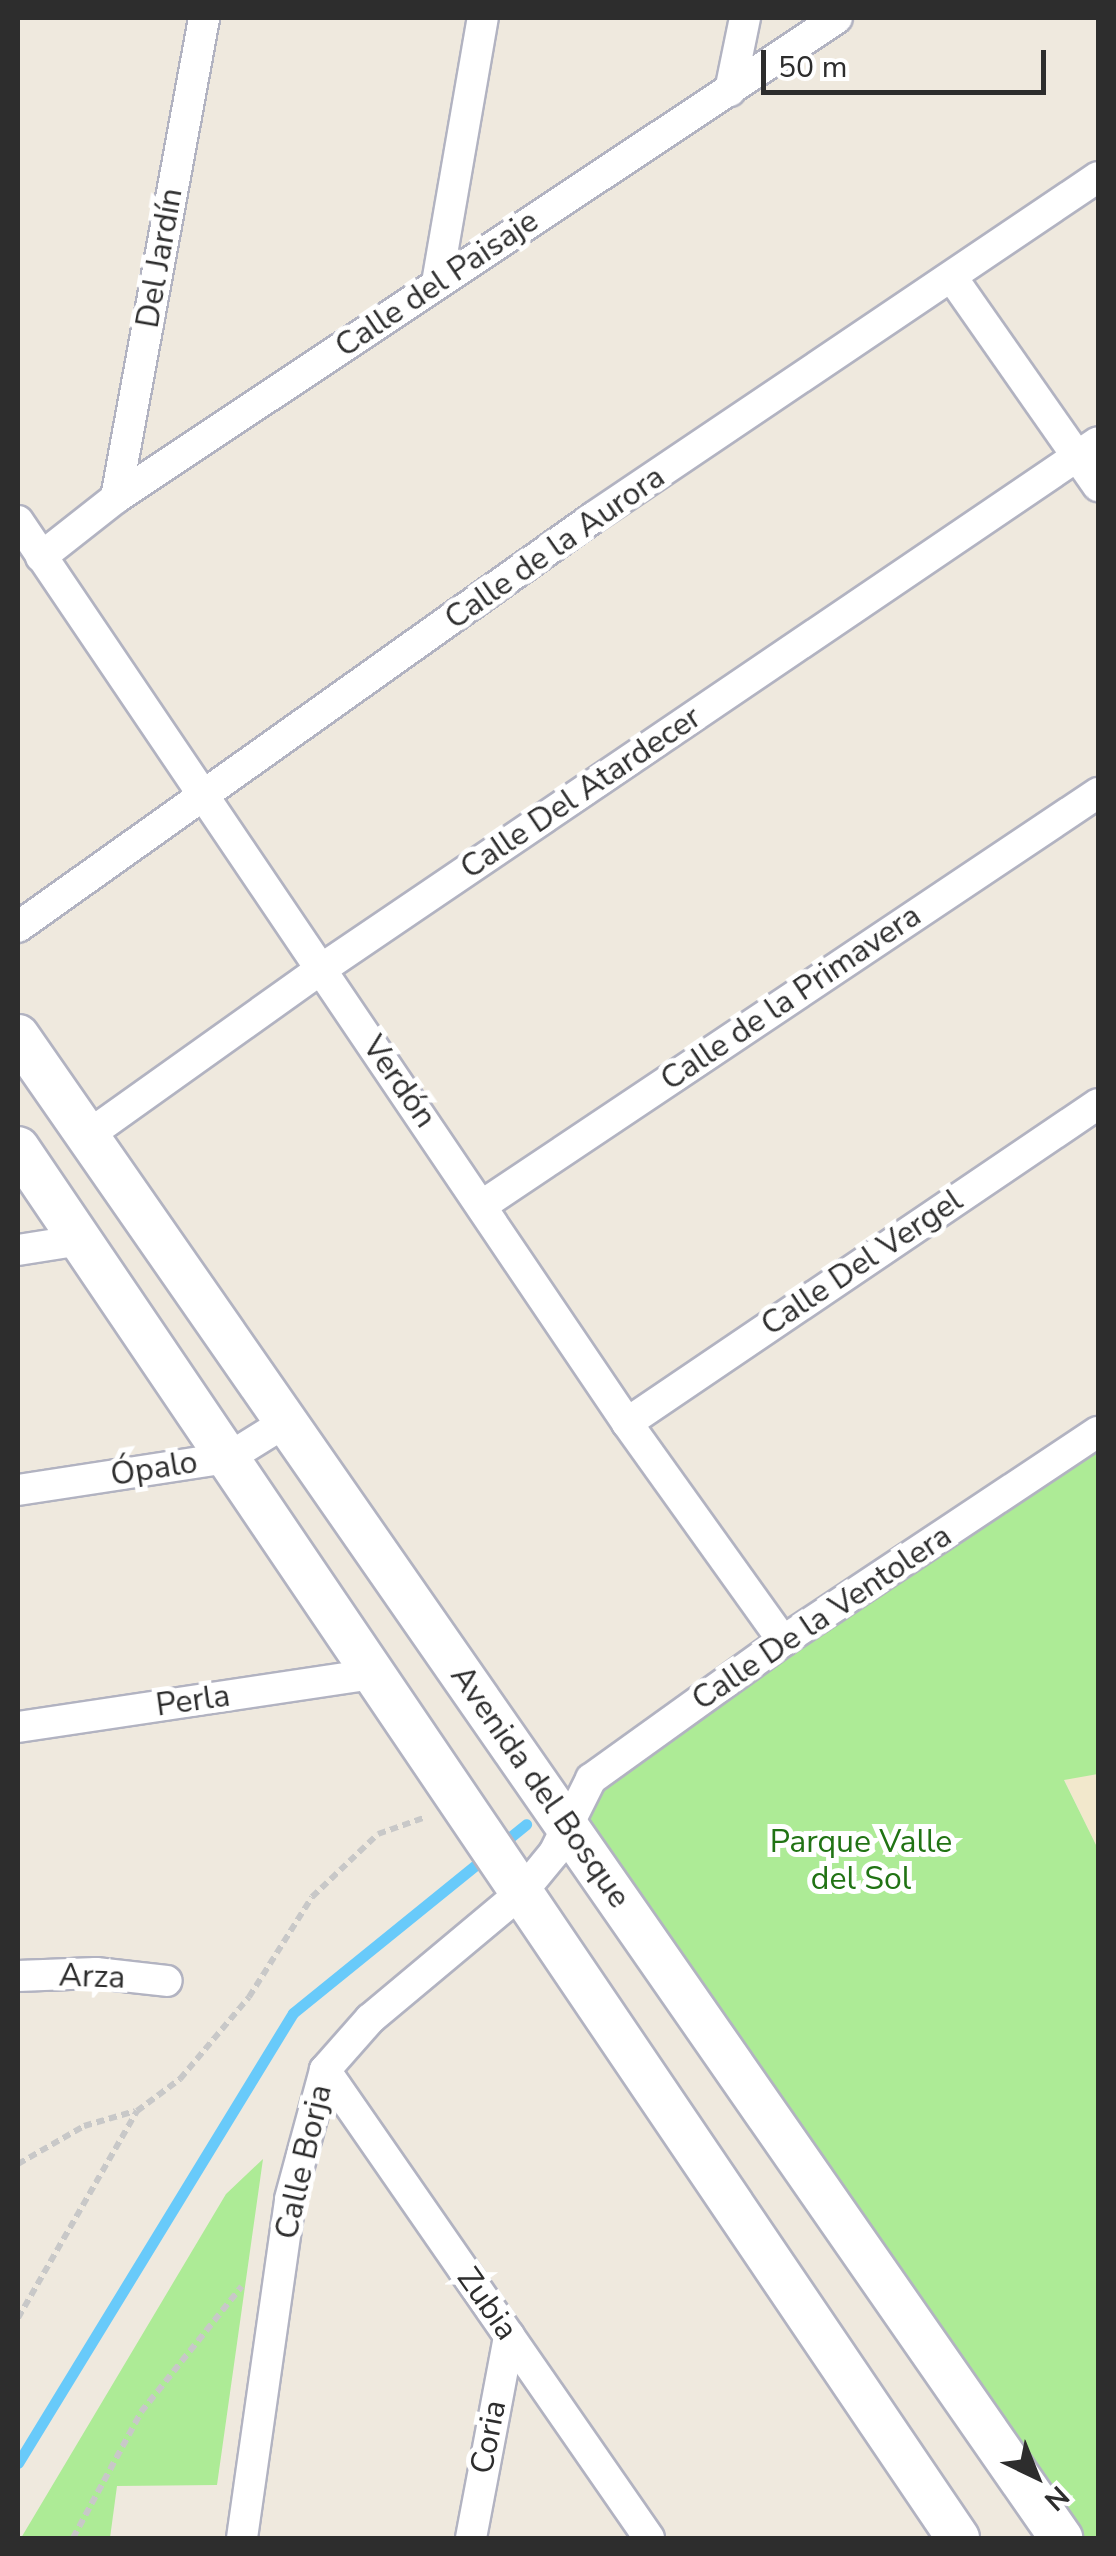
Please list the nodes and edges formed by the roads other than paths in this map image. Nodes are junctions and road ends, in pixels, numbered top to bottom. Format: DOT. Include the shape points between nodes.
graph roads {
  1 [pos="204,18"];
  2 [pos="483,18"];
  3 [pos="745,18"];
  4 [pos="837,18"];
  5 [pos="730,91"];
  6 [pos="1098,177"];
  7 [pos="954,278"];
  8 [pos="437,283"];
  9 [pos="1089,449"];
  10 [pos="1098,486"];
  11 [pos="116,498"];
  12 [pos="18,521"];
  13 [pos="42,557"];
  14 [pos="1098,792"];
  15 [pos="206,795"];
  16 [pos="18,927"];
  17 [pos="320,970"];
  18 [pos="18,1036"];
  19 [pos="1098,1104"];
  20 [pos="87,1136"];
  21 [pos="18,1148"];
  22 [pos="484,1204"];
  23 [pos="81,1240"];
  24 [pos="18,1250"];
  25 [pos="627,1423"];
  26 [pos="281,1425"];
  27 [pos="1098,1432"];
  28 [pos="228,1458"];
  29 [pos="18,1490"];
  30 [pos="783,1641"];
  31 [pos="368,1675"];
  32 [pos="18,1726"];
  33 [pos="569,1826"];
  34 [pos="513,1879"];
  35 [pos="18,1976"];
  36 [pos="166,1982"];
  37 [pos="325,2070"];
  38 [pos="509,2336"];
  39 [pos="242,2538"];
  40 [pos="471,2538"];
  41 [pos="649,2538"];
  42 [pos="958,2538"];
  43 [pos="1061,2538"];
  1 -- 11 [label="street, Del Jardín"];
  2 -- 8 [label="street"];
  3 -- 5 [label="street"];
  4 -- 5 [label="street, Calle del Paisaje"];
  5 -- 8 [label="street, Calle del Paisaje"];
  6 -- 7 [label="street, Calle de la Aurora"];
  7 -- 9 [label="street"];
  7 -- 15 [label="street, Calle de la Aurora" via="594,517"];
  8 -- 11 [label="street, Calle del Paisaje"];
  9 -- 10 [label="street"];
  9 -- 17 [label="street, Calle Del Atardecer"];
  11 -- 13 [label="street, Calle del Paisaje"];
  12 -- 13 [label="street, Verdón"];
  13 -- 15 [label="street, Verdón"];
  14 -- 22 [label="street, Calle de la Primavera"];
  15 -- 16 [label="street, Calle de la Aurora"];
  15 -- 17 [label="street, Verdón"];
  17 -- 20 [label="street, Calle Del Atardecer"];
  17 -- 22 [label="street, Verdón"];
  18 -- 20 [label="street, Avenida del Bosque"];
  19 -- 25 [label="street, Calle Del Vergel"];
  20 -- 26 [label="street, Avenida del Bosque"];
  21 -- 23 [label="street"];
  22 -- 25 [label="street, Verdón"];
  23 -- 24 [label="street"];
  23 -- 28 [label="street"];
  25 -- 30 [label="street, Verdón"];
  26 -- 28 [label="street, Ópalo"];
  26 -- 33 [label="street, Avenida del Bosque"];
  27 -- 30 [label="street, Calle De la Ventolera"];
  28 -- 29 [label="street, Ópalo"];
  28 -- 31 [label="street"];
  30 -- 33 [label="street, Calle De la Ventolera" via="591,1779"];
  31 -- 32 [label="street, Perla"];
  31 -- 34 [label="street"];
  33 -- 34 [label="street, Calle Borja"];
  33 -- 43 [label="street, Avenida del Bosque"];
  34 -- 37 [label="street, Calle Borja"];
  34 -- 42 [label="street"];
  35 -- 36 [label="street, Arza" via="96,1973"];
  37 -- 38 [label="street, Zubia"];
  37 -- 39 [label="street, Calle Borja" via="307,2122 286,2236"];
  38 -- 40 [label="street, Coria"];
  38 -- 41 [label="street, Zubia"];
}
